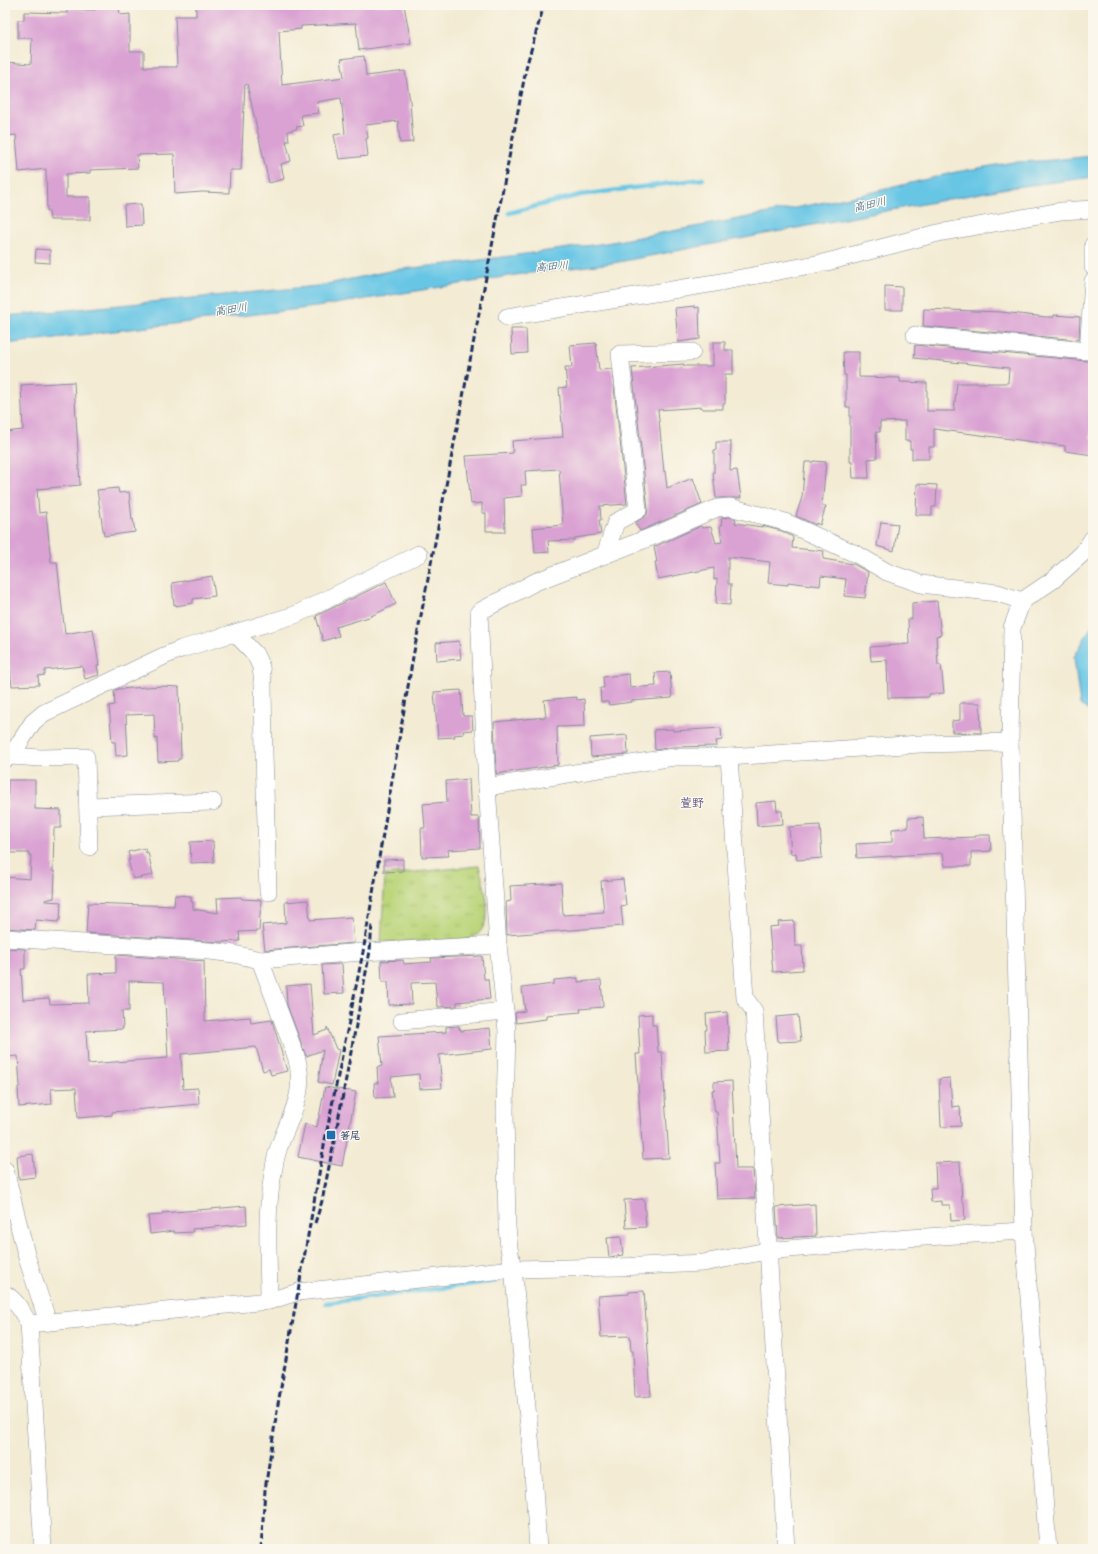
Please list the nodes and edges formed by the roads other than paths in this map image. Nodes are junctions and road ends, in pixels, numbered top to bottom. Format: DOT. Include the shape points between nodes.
graph roads {
  1 [pos="1093,209"];
  2 [pos="1093,245"];
  3 [pos="1093,267"];
  4 [pos="1093,280"];
  5 [pos="507,317"];
  6 [pos="915,335"];
  7 [pos="692,352"];
  8 [pos="1093,538"];
  9 [pos="419,554"];
  10 [pos="605,555"];
  11 [pos="1022,601"];
  12 [pos="235,633"];
  13 [pos="1010,742"];
  14 [pos="729,757"];
  15 [pos="8,758"];
  16 [pos="487,787"];
  17 [pos="213,802"];
  18 [pos="88,806"];
  19 [pos="89,847"];
  20 [pos="268,892"];
  21 [pos="5,938"];
  22 [pos="498,945"];
  23 [pos="260,960"];
  24 [pos="505,1011"];
  25 [pos="402,1021"];
  26 [pos="5,1170"];
  27 [pos="1024,1231"];
  28 [pos="767,1251"];
  29 [pos="513,1269"];
  30 [pos="5,1294"];
  31 [pos="270,1301"];
  32 [pos="48,1322"];
  33 [pos="29,1324"];
  34 [pos="43,1549"];
  35 [pos="538,1549"];
  36 [pos="786,1549"];
  37 [pos="1048,1549"];
  1 -- 5 [label="street" via="1060,211 938,233 827,262"];
  2 -- 3 [label="street"];
  4 -- 6 [label="street" via="1088,351"];
  7 -- 10 [label="street" via="620,354 638,510 616,522"];
  8 -- 11 [label="street" via="1083,553 1053,580"];
  9 -- 12 [label="street" via="295,615"];
  10 -- 11 [label="street" via="717,508 730,507 785,522 858,555 887,572 921,584 998,593"];
  10 -- 16 [label="street" via="535,582 479,612"];
  11 -- 13 [label="street" via="1012,628"];
  12 -- 15 [label="street" via="164,656 44,712 33,722"];
  12 -- 20 [label="street" via="255,654 261,667"];
  13 -- 14 [label="street" via="920,744"];
  13 -- 27 [label="street"];
  14 -- 16 [label="street" via="674,757"];
  14 -- 28 [label="street" via="745,998 754,1011"];
  15 -- 18 [label="street" via="86,757"];
  16 -- 22 [label="street"];
  17 -- 18 [label="street"];
  18 -- 19 [label="street"];
  21 -- 23 [label="street" via="210,951"];
  22 -- 23 [label="street"];
  22 -- 24 [label="street"];
  23 -- 31 [label="street" via="296,1056 301,1081 298,1098 278,1148 272,1180 269,1205"];
  24 -- 25 [label="street"];
  24 -- 29 [label="street" via="507,1227"];
  26 -- 32 [label="street" via="26,1258"];
  27 -- 28 [label="street"];
  27 -- 37 [label="street"];
  28 -- 29 [label="street" via="703,1263"];
  28 -- 36 [label="street"];
  29 -- 31 [label="street" via="298,1292"];
  29 -- 35 [label="street" via="532,1457"];
  30 -- 33 [label="street" via="22,1311"];
  31 -- 32 [label="street"];
  32 -- 33 [label="street"];
  33 -- 34 [label="street"];
}
